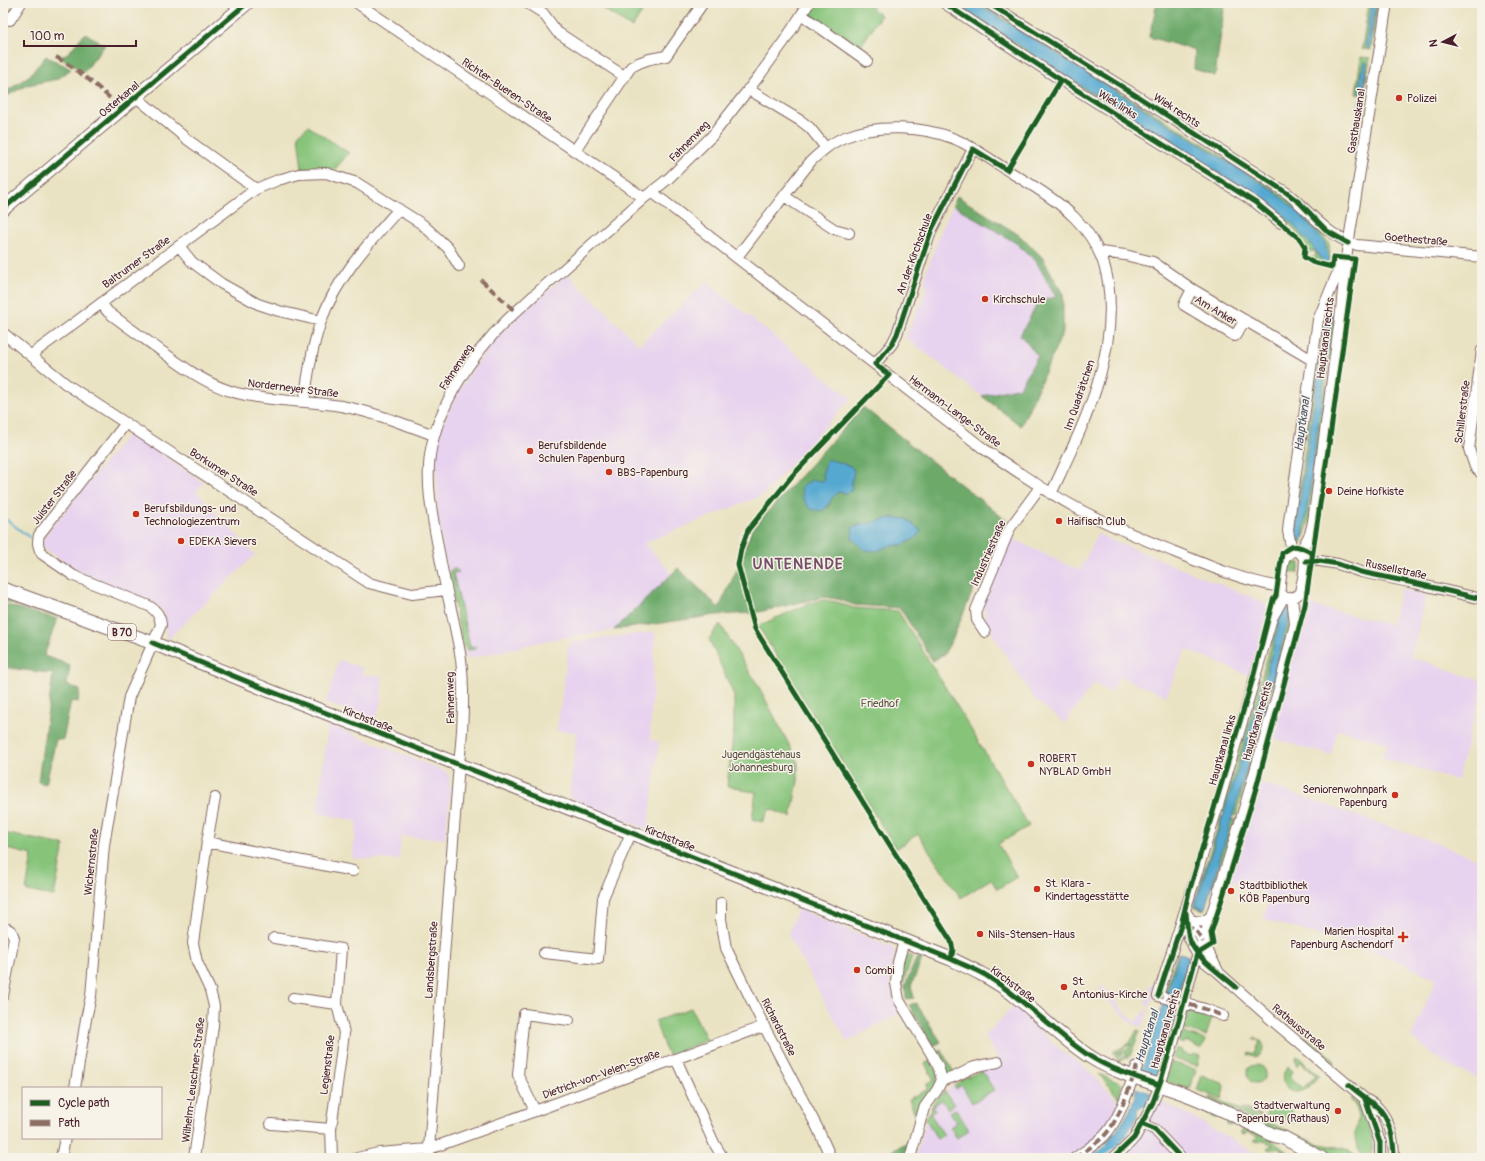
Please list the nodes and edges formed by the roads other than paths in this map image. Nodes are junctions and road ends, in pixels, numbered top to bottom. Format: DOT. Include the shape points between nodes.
graph roads {
  1 [pos="21,3"];
  2 [pos="357,3"];
  3 [pos="527,3"];
  4 [pos="703,3"];
  5 [pos="809,3"];
  6 [pos="944,3"];
  7 [pos="988,3"];
  8 [pos="1387,3"];
  9 [pos="243,4"];
  10 [pos="802,15"];
  11 [pos="6,18"];
  12 [pos="868,61"];
  13 [pos="624,76"];
  14 [pos="748,89"];
  15 [pos="136,97"];
  16 [pos="826,148"];
  17 [pos="974,149"];
  18 [pos="575,150"];
  19 [pos="256,189"];
  20 [pos="648,195"];
  21 [pos="784,196"];
  22 [pos="3,209"];
  23 [pos="399,209"];
  24 [pos="1281,222"];
  25 [pos="849,233"];
  26 [pos="1348,243"];
  27 [pos="179,246"];
  28 [pos="1100,252"];
  29 [pos="737,257"];
  30 [pos="1482,257"];
  31 [pos="459,266"];
  32 [pos="1192,289"];
  33 [pos="101,302"];
  34 [pos="1325,302"];
  35 [pos="1341,310"];
  36 [pos="1246,320"];
  37 [pos="321,321"];
  38 [pos="3,333"];
  39 [pos="1482,350"];
  40 [pos="31,355"];
  41 [pos="1312,360"];
  42 [pos="875,364"];
  43 [pos="304,402"];
  44 [pos="126,423"];
  45 [pos="434,435"];
  46 [pos="1482,474"];
  47 [pos="1040,487"];
  48 [pos="1051,494"];
  49 [pos="1299,555"];
  50 [pos="1280,587"];
  51 [pos="5,589"];
  52 [pos="446,590"];
  53 [pos="1288,598"];
  54 [pos="1482,599"];
  55 [pos="986,632"];
  56 [pos="153,643"];
  57 [pos="458,764"];
  58 [pos="215,798"];
  59 [pos="631,833"];
  60 [pos="207,842"];
  61 [pos="353,871"];
  62 [pos="721,903"];
  63 [pos="1185,911"];
  64 [pos="1211,916"];
  65 [pos="3,928"];
  66 [pos="1183,929"];
  67 [pos="274,938"];
  68 [pos="904,941"];
  69 [pos="1204,942"];
  70 [pos="544,953"];
  71 [pos="1197,954"];
  72 [pos="1218,972"];
  73 [pos="3,996"];
  74 [pos="292,998"];
  75 [pos="337,1004"];
  76 [pos="1182,1008"];
  77 [pos="1223,1016"];
  78 [pos="569,1020"];
  79 [pos="764,1026"];
  80 [pos="676,1059"];
  81 [pos="998,1062"];
  82 [pos="1135,1071"];
  83 [pos="942,1080"];
  84 [pos="1159,1085"];
  85 [pos="75,1087"];
  86 [pos="1365,1099"];
  87 [pos="535,1111"];
  88 [pos="272,1124"];
  89 [pos="1141,1124"];
  90 [pos="331,1129"];
  91 [pos="1273,1135"];
  92 [pos="65,1139"];
  93 [pos="430,1154"];
  94 [pos="721,1157"];
  95 [pos="61,1158"];
  96 [pos="194,1158"];
  97 [pos="332,1158"];
  98 [pos="358,1158"];
  99 [pos="831,1158"];
  100 [pos="910,1158"];
  101 [pos="1075,1158"];
  102 [pos="1113,1158"];
  103 [pos="1181,1158"];
  104 [pos="1300,1158"];
  105 [pos="1320,1158"];
  106 [pos="1380,1158"];
  107 [pos="1394,1158"];
  1 -- 11 [label="street"];
  2 -- 18 [label="street, Richter-Bueren-Straße"];
  3 -- 13 [label="street" via="542,13 557,32"];
  4 -- 13 [label="street" via="666,56 638,62"];
  5 -- 10 [label="street, Fahnenweg"];
  6 -- 24 [label="street, Wiek links" via="1256,203"];
  7 -- 26 [label="street, Wiek rechts" via="1287,192 1327,230"];
  8 -- 26 [label="street, Gasthauskanal"];
  9 -- 15 [label="main road, Osterkanal"];
  10 -- 12 [label="street"];
  10 -- 14 [label="street, Fahnenweg"];
  13 -- 18 [label="street"];
  14 -- 16 [label="street" via="802,121"];
  14 -- 20 [label="street, Fahnenweg" via="712,136"];
  15 -- 19 [label="street" via="188,140"];
  15 -- 22 [label="main road, Osterkanal"];
  16 -- 17 [label="street, Im Quadrätchen" via="846,137 891,128 931,132"];
  16 -- 21 [label="street, Im Quadrätchen" via="811,161"];
  17 -- 28 [label="street, Im Quadrätchen" via="1048,194 1071,214"];
  17 -- 42 [label="street, An der Kirchschule" via="932,229 897,334"];
  18 -- 20 [label="street, Richter-Bueren-Straße"];
  19 -- 23 [label="street, Baltrumer Straße" via="300,174 326,173 357,183"];
  19 -- 27 [label="street, Baltrumer Straße"];
  20 -- 29 [label="street, Hermann-Lange-Straße"];
  20 -- 45 [label="street, Fahnenweg" via="506,321 478,353 457,385"];
  21 -- 25 [label="street" via="834,230"];
  21 -- 29 [label="street, Im Quadrätchen"];
  23 -- 31 [label="street, Baltrumer Straße" via="422,224 448,248"];
  23 -- 37 [label="street" via="356,258 334,291"];
  26 -- 30 [label="street, Goethestraße"];
  26 -- 34 [label="street"];
  26 -- 35 [label="street, Hauptkanal rechts"];
  27 -- 33 [label="street, Baltrumer Straße"];
  27 -- 37 [label="street" via="192,262 222,284 258,304"];
  28 -- 32 [label="street, Am Anker" via="1152,262"];
  28 -- 48 [label="street, Im Quadrätchen" via="1108,281 1110,318 1105,359 1084,424"];
  29 -- 42 [label="street, Hermann-Lange-Straße"];
  32 -- 36 [label="street, Am Anker"];
  32 -- 36 [label="street, Am Anker" via="1184,305 1235,336"];
  33 -- 40 [label="street, Baltrumer Straße"];
  33 -- 43 [label="street, Norderneyer Straße" via="108,312 202,380 256,398"];
  34 -- 35 [label="street" via="1335,304"];
  34 -- 41 [label="street" via="1318,320"];
  35 -- 49 [label="street, Hauptkanal rechts" via="1313,522"];
  36 -- 41 [label="street, Am Anker"];
  37 -- 43 [label="street"];
  38 -- 40 [label="street, Borkumer Straße"];
  39 -- 46 [label="street, Schillerstraße" via="1469,449 1475,466"];
  40 -- 44 [label="street, Borkumer Straße" via="66,384"];
  41 -- 49 [label="street" via="1288,531"];
  42 -- 47 [label="street, Hermann-Lange-Straße" via="984,449"];
  43 -- 45 [label="street, Norderneyer Straße" via="362,410"];
  44 -- 52 [label="street, Borkumer Straße" via="369,583 412,594"];
  44 -- 56 [label="street, Juister Straße" via="39,535 37,543 42,554 74,576 156,610 161,625"];
  45 -- 52 [label="street, Fahnenweg" via="429,483"];
  47 -- 48 [label="street, Hermann-Lange-Straße"];
  47 -- 55 [label="street, Industriestraße" via="1010,528 976,610 977,620"];
  48 -- 50 [label="street, Hermann-Lange-Straße" via="1131,534 1216,569 1254,582"];
  49 -- 50 [label="street, Hauptkanal rechts" via="1285,558"];
  49 -- 53 [label="street, Hauptkanal links" via="1300,592 1297,596"];
  49 -- 54 [label="street, Russellstraße" via="1361,572"];
  50 -- 53 [label="street, Hauptkanal rechts" via="1280,592"];
  51 -- 56 [label="main road, Kirchstraße / B 70"];
  52 -- 57 [label="street, Fahnenweg" via="460,655 462,678 462,726"];
  53 -- 63 [label="street, Hauptkanal links" via="1272,618"];
  53 -- 64 [label="street, Hauptkanal rechts" via="1295,624 1279,689"];
  56 -- 57 [label="main road, Kirchstraße / B 70"];
  56 -- 85 [label="street, Wichernstraße" via="129,698 104,845 91,996"];
  57 -- 59 [label="main road, Kirchstraße / B 70"];
  57 -- 93 [label="street, Landsbergstraße"];
  58 -- 60 [label="street, Wilhelm-Leuschner-Straße"];
  59 -- 68 [label="main road, Kirchstraße / B 70"];
  59 -- 70 [label="street" via="603,898 598,959"];
  60 -- 61 [label="street"];
  60 -- 96 [label="street, Wilhelm-Leuschner-Straße" via="193,943 197,962 210,990 214,1006"];
  62 -- 79 [label="street, Richardstraße" via="726,948"];
  63 -- 64 [label="street" via="1192,920 1199,922"];
  63 -- 66 [label="street, Hauptkanal links"];
  64 -- 69 [label="street, Hauptkanal rechts"];
  65 -- 73 [label="street" via="9,929 14,938"];
  66 -- 69 [label="street" via="1193,928"];
  66 -- 71 [label="street"];
  66 -- 76 [label="street, Hauptkanal links" via="1158,996"];
  67 -- 75 [label="street, Legienstraße" via="341,949"];
  68 -- 82 [label="main road, Kirchstraße / B 70" via="986,975 1092,1058 1110,1067"];
  68 -- 83 [label="street" via="897,969 899,1000 932,1054"];
  69 -- 71 [label="street, Hauptkanal rechts"];
  69 -- 72 [label="street, Rathausstraße"];
  71 -- 72 [label="street, Rathausstraße"];
  71 -- 76 [label="street, Hauptkanal rechts"];
  72 -- 86 [label="street, Rathausstraße"];
  74 -- 75 [label="street"];
  75 -- 90 [label="street, Legienstraße" via="344,1033"];
  76 -- 77 [label="street" via="1205,1009"];
  76 -- 84 [label="street, Hauptkanal rechts"];
  78 -- 87 [label="street, Dietrich-von-Velen-Straße" via="524,1014 518,1075"];
  79 -- 80 [label="street, Dietrich-von-Velen-Straße"];
  79 -- 99 [label="street, Richardstraße"];
  80 -- 87 [label="street, Dietrich-von-Velen-Straße"];
  80 -- 94 [label="street, Dietrich-von-Velen-Straße"];
  81 -- 83 [label="street" via="974,1067"];
  82 -- 84 [label="main road, Kirchstraße / B 70"];
  82 -- 101 [label="street" via="1112,1125 1105,1135"];
  83 -- 100 [label="street" via="938,1090 924,1108"];
  84 -- 89 [label="street, Hauptkanal rechts"];
  84 -- 91 [label="main road, B 70" via="1190,1095"];
  86 -- 106 [label="street" via="1380,1142"];
  86 -- 107 [label="street, Rathausstraße" via="1377,1107 1390,1129"];
  87 -- 93 [label="street, Dietrich-von-Velen-Straße"];
  88 -- 90 [label="street"];
  89 -- 102 [label="street, Hauptkanal rechts" via="1134,1138"];
  89 -- 103 [label="street" via="1154,1130"];
  90 -- 97 [label="street, Legienstraße"];
  91 -- 104 [label="main road, B 70"];
  91 -- 105 [label="main road, B 70" via="1284,1138"];
  92 -- 95 [label="street"];
  93 -- 98 [label="street, Dietrich-von-Velen-Straße" via="379,1153"];
}
